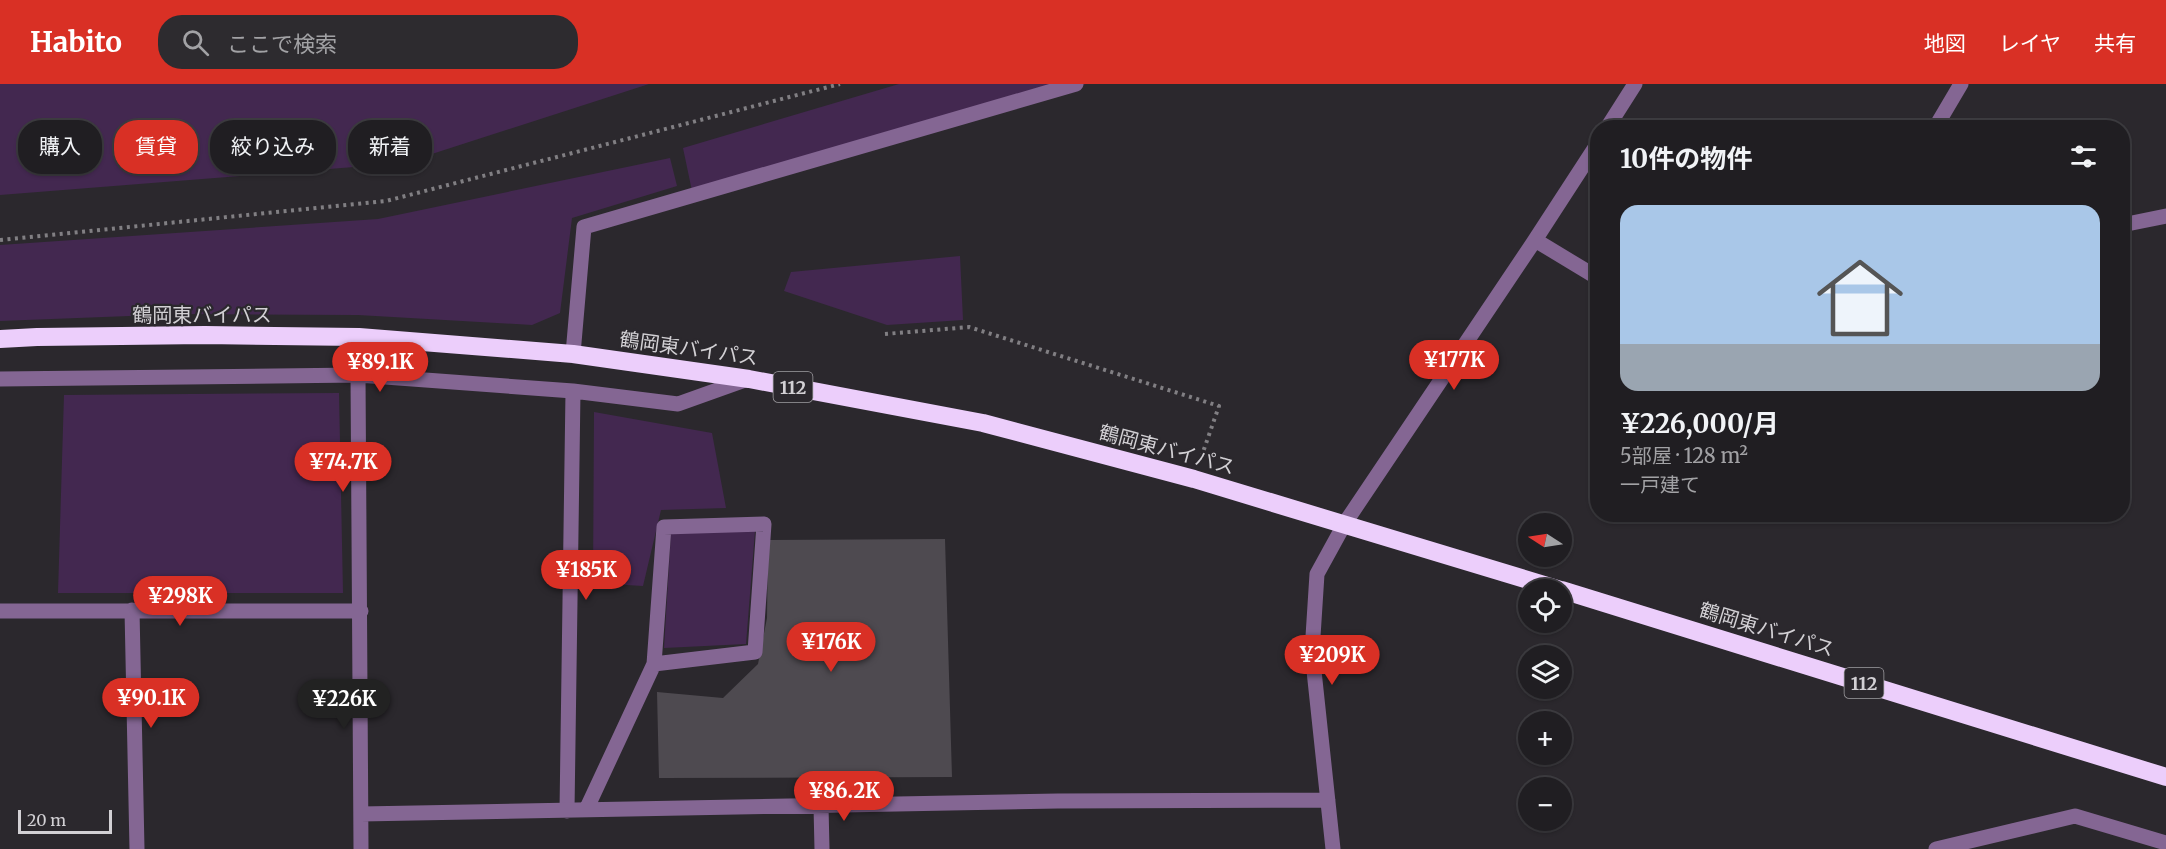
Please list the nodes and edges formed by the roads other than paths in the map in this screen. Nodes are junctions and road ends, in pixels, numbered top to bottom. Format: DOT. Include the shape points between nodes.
graph roads {
  1 [pos="1076,84"];
  2 [pos="1635,84"];
  3 [pos="1961,84"];
  4 [pos="1612,120"];
  5 [pos="1940,120"];
  6 [pos="1590,155"];
  7 [pos="2166,216"];
  8 [pos="2130,223"];
  9 [pos="1535,240"];
  10 [pos="1590,273"];
  11 [pos="0,339"];
  12 [pos="573,354"];
  13 [pos="358,375"];
  14 [pos="0,379"];
  15 [pos="749,379"];
  16 [pos="573,391"];
  17 [pos="1345,523"];
  18 [pos="1526,579"];
  19 [pos="1572,593"];
  20 [pos="132,610"];
  21 [pos="0,611"];
  22 [pos="361,611"];
  23 [pos="654,663"];
  24 [pos="2166,777"];
  25 [pos="1328,800"];
  26 [pos="821,806"];
  27 [pos="586,810"];
  28 [pos="567,811"];
  29 [pos="361,814"];
  30 [pos="2157,844"];
  31 [pos="137,849"];
  32 [pos="361,849"];
  33 [pos="822,849"];
  34 [pos="1333,849"];
  35 [pos="1936,849"];
  1 -- 12 [label="street" via="584,227"];
  2 -- 4 [label="street"];
  3 -- 5 [label="street"];
  6 -- 9 [label="street"];
  7 -- 8 [label="street"];
  9 -- 10 [label="street"];
  9 -- 17 [label="street"];
  11 -- 12 [label="highway, 鶴岡東バイパス / 112" via="205,335 359,338"];
  12 -- 15 [label="highway, 鶴岡東バイパス / 112"];
  13 -- 14 [label="street"];
  13 -- 16 [label="street"];
  13 -- 22 [label="street"];
  15 -- 16 [label="street" via="678,404"];
  15 -- 17 [label="highway, 鶴岡東バイパス / 112" via="983,423"];
  16 -- 28 [label="street"];
  17 -- 18 [label="highway, 鶴岡東バイパス / 112"];
  17 -- 25 [label="street" via="1317,574 1312,652"];
  19 -- 24 [label="highway, 鶴岡東バイパス / 112"];
  20 -- 21 [label="street"];
  20 -- 22 [label="street"];
  20 -- 31 [label="street"];
  22 -- 29 [label="street"];
  23 -- 23 [label="street" via="754,652 764,524 664,527"];
  23 -- 27 [label="street"];
  25 -- 26 [label="street"];
  25 -- 34 [label="street"];
  26 -- 27 [label="street"];
  26 -- 33 [label="street"];
  27 -- 28 [label="street"];
  28 -- 29 [label="street"];
  29 -- 32 [label="street"];
  30 -- 35 [label="street" via="2075,816"];
}
